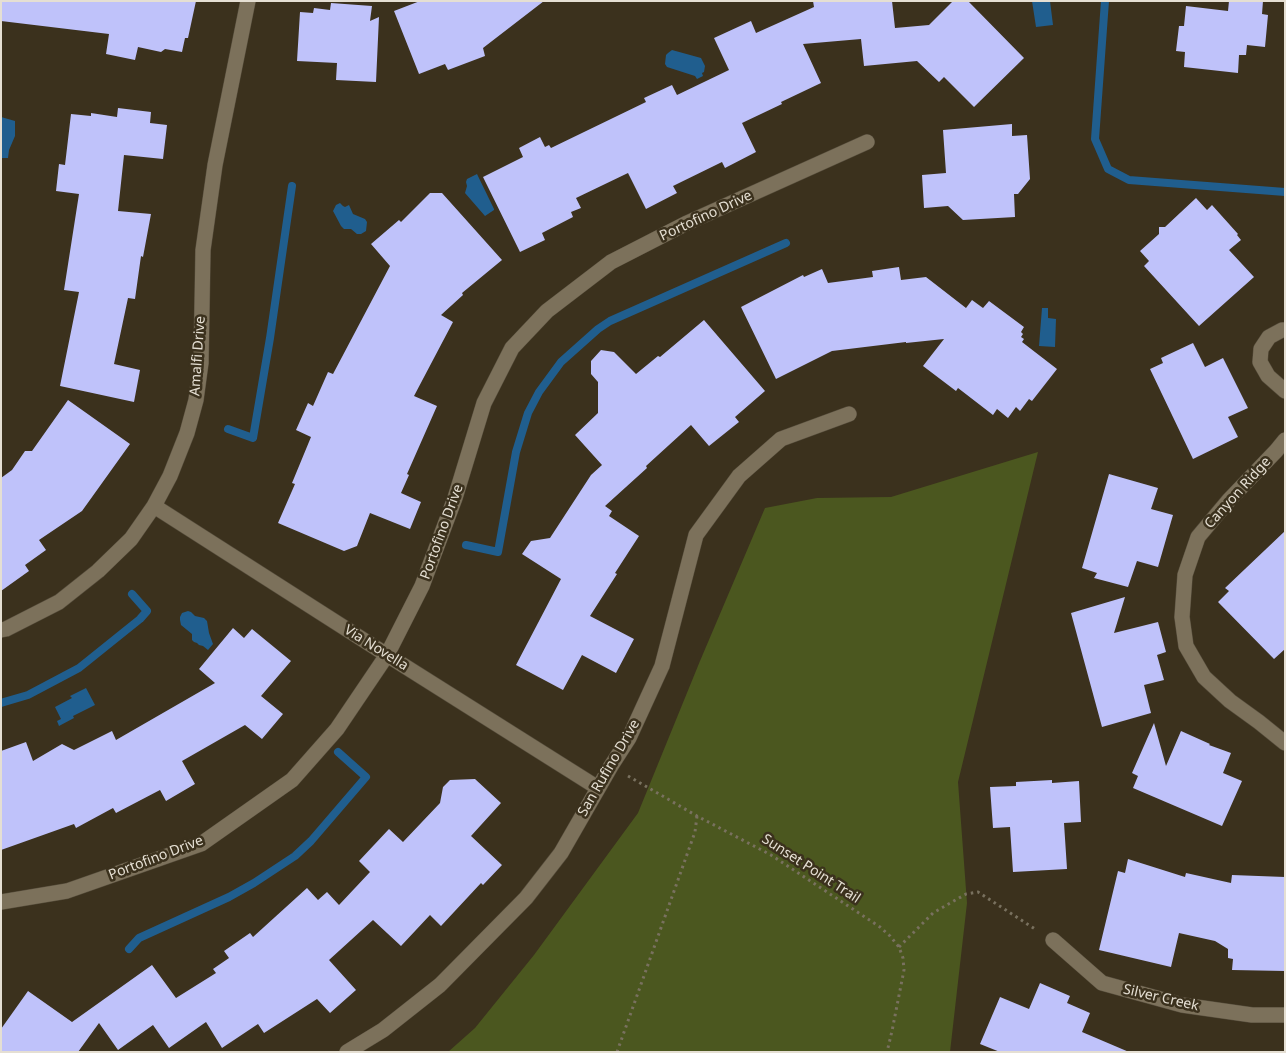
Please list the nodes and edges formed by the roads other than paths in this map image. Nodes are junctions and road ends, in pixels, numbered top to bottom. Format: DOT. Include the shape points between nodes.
graph roads {
  1 [pos="248,1"];
  2 [pos="867,142"];
  3 [pos="1285,330"];
  4 [pos="1285,391"];
  5 [pos="849,414"];
  6 [pos="1285,440"];
  7 [pos="154,506"];
  8 [pos="1,630"];
  9 [pos="387,655"];
  10 [pos="1285,743"];
  11 [pos="598,788"];
  12 [pos="1,902"];
  13 [pos="1052,940"];
  14 [pos="1285,1015"];
  15 [pos="347,1052"];
  1 -- 7 [label="street, Amalfi Drive" via="215,164 202,250 201,363 196,400 170,476"];
  2 -- 9 [label="street, Portofino Drive" via="688,223 611,262 547,310 512,348 484,404 455,498 422,586"];
  3 -- 4 [label="street" via="1269,337 1261,349 1260,362 1268,376"];
  5 -- 11 [label="street, San Rufino Drive" via="781,438 739,476 696,535 662,666 629,738"];
  6 -- 10 [label="street, Canyon Ridge" via="1198,537 1185,575 1182,618 1186,646 1204,677"];
  7 -- 8 [label="street, Amalfi Drive" via="130,539 98,571 59,602"];
  7 -- 9 [label="street, Via Novella"];
  9 -- 11 [label="street, Via Novella"];
  9 -- 12 [label="street, Portofino Drive" via="337,729 292,780 201,844 67,890"];
  11 -- 15 [label="street, San Rufino Drive" via="561,853 526,898 440,985 383,1030"];
  13 -- 14 [label="street, Silver Creek" via="1102,984 1182,1005 1252,1015"];
}
